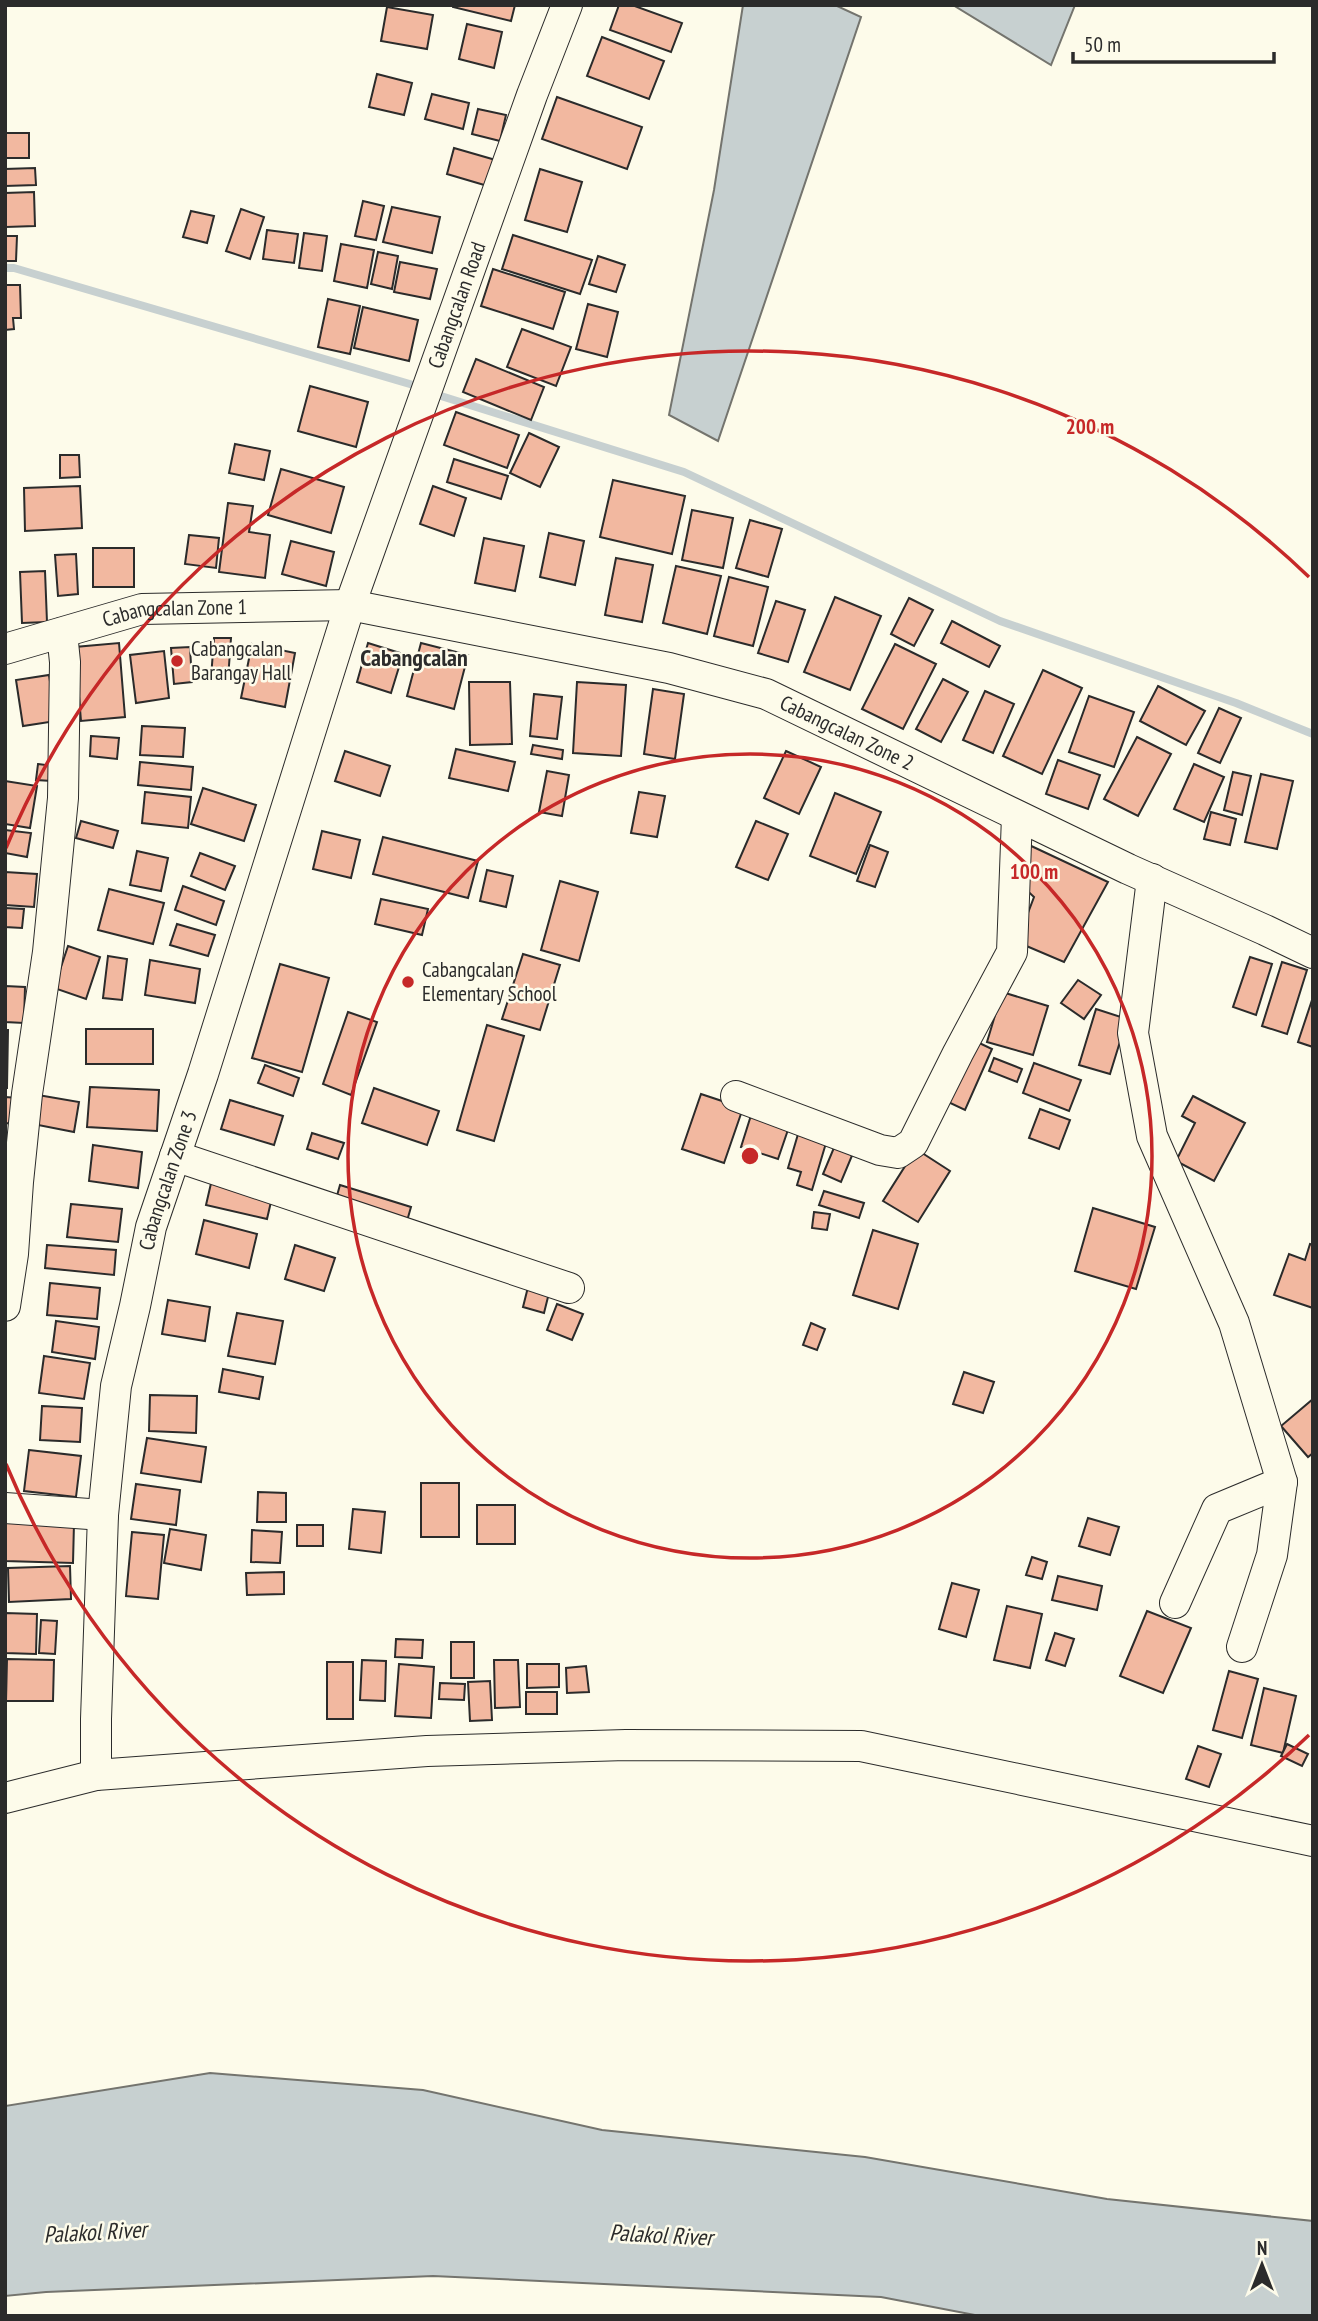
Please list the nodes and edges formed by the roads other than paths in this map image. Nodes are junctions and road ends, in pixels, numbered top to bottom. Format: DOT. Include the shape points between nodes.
graph roads {
  1 [pos="568,5"];
  2 [pos="350,606"];
  3 [pos="62,633"];
  4 [pos="5,649"];
  5 [pos="1017,816"];
  6 [pos="1152,879"];
  7 [pos="1313,954"];
  8 [pos="736,1096"];
  9 [pos="175,1156"];
  10 [pos="569,1288"];
  11 [pos="5,1306"];
  12 [pos="1282,1482"];
  13 [pos="5,1508"];
  14 [pos="103,1515"];
  15 [pos="1175,1604"];
  16 [pos="1242,1647"];
  17 [pos="96,1775"];
  18 [pos="5,1798"];
  19 [pos="1313,1841"];
  1 -- 2 [label="street, Cabangcalan Road"];
  2 -- 3 [label="street, Cabangcalan Zone 1" via="142,610"];
  2 -- 5 [label="street, Cabangcalan Zone 2" via="669,668 766,694"];
  2 -- 9 [label="street, Cabangcalan Zone 3"];
  3 -- 4 [label="street, Cabangcalan Zone 1"];
  3 -- 11 [label="street" via="63,798"];
  5 -- 6 [label="street, Cabangcalan Zone 2"];
  5 -- 8 [label="street" via="1012,952 913,1143 898,1153 880,1150"];
  6 -- 7 [label="street, Cabangcalan Zone 2"];
  6 -- 12 [label="street" via="1133,1033 1152,1136 1234,1324"];
  9 -- 10 [label="street"];
  9 -- 14 [label="street, Cabangcalan Zone 3" via="151,1227 116,1386"];
  12 -- 15 [label="street" via="1217,1509"];
  12 -- 16 [label="street" via="1272,1555"];
  13 -- 14 [label="street"];
  14 -- 17 [label="street, Cabangcalan Zone 3"];
  17 -- 18 [label="street"];
  17 -- 19 [label="street" via="427,1751 626,1745 861,1746"];
}
